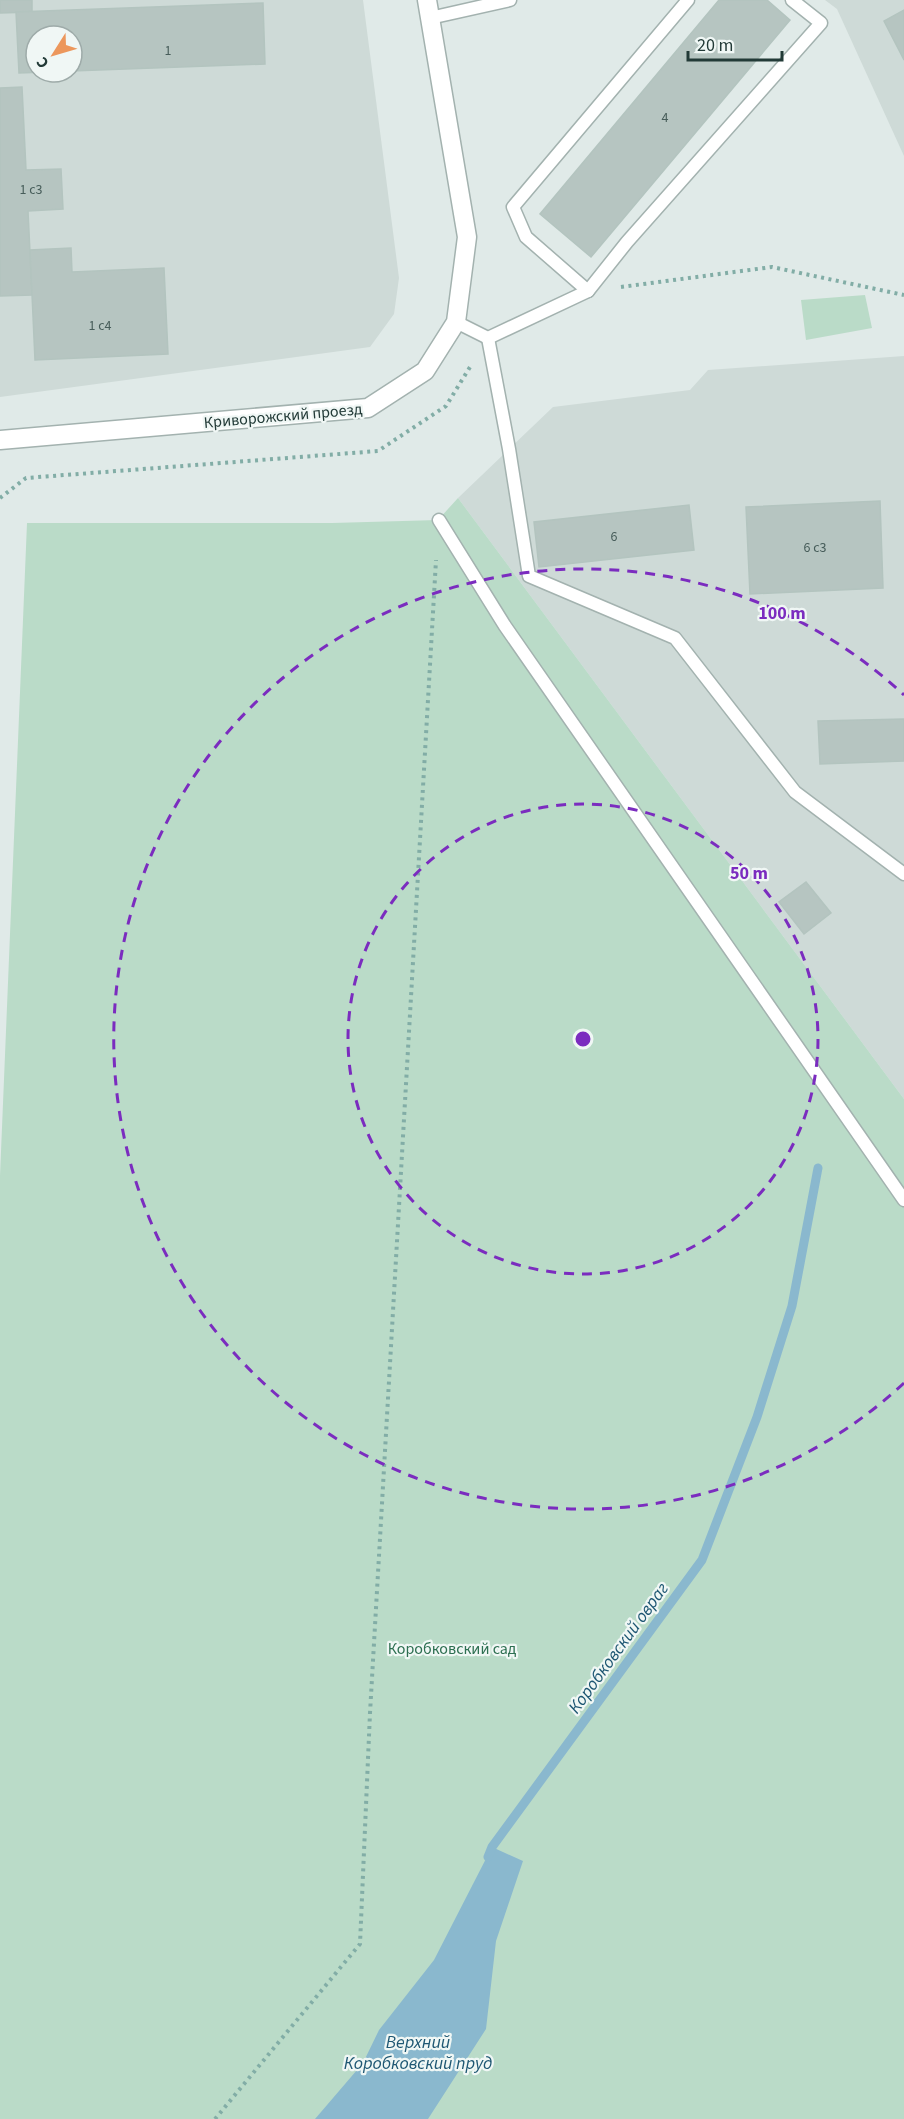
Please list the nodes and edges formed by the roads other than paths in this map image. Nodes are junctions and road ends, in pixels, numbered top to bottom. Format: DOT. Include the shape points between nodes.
graph roads {
  1 [pos="510,0"];
  2 [pos="688,0"];
  3 [pos="792,0"];
  4 [pos="428,9"];
  5 [pos="588,291"];
  6 [pos="456,322"];
  7 [pos="488,338"];
  8 [pos="0,440"];
  9 [pos="439,520"];
  10 [pos="904,874"];
  11 [pos="904,1200"];
  1 -- 4 [label="lane"];
  2 -- 5 [label="lane" via="513,207 526,237"];
  3 -- 5 [label="lane" via="821,23"];
  4 -- 6 [label="street, Криворожский проезд" via="467,237"];
  5 -- 7 [label="lane"];
  6 -- 7 [label="lane"];
  6 -- 8 [label="street, Криворожский проезд" via="425,371 368,408"];
  7 -- 10 [label="lane" via="529,576 675,638 795,792"];
  9 -- 11 [label="lane" via="505,626"];
}
